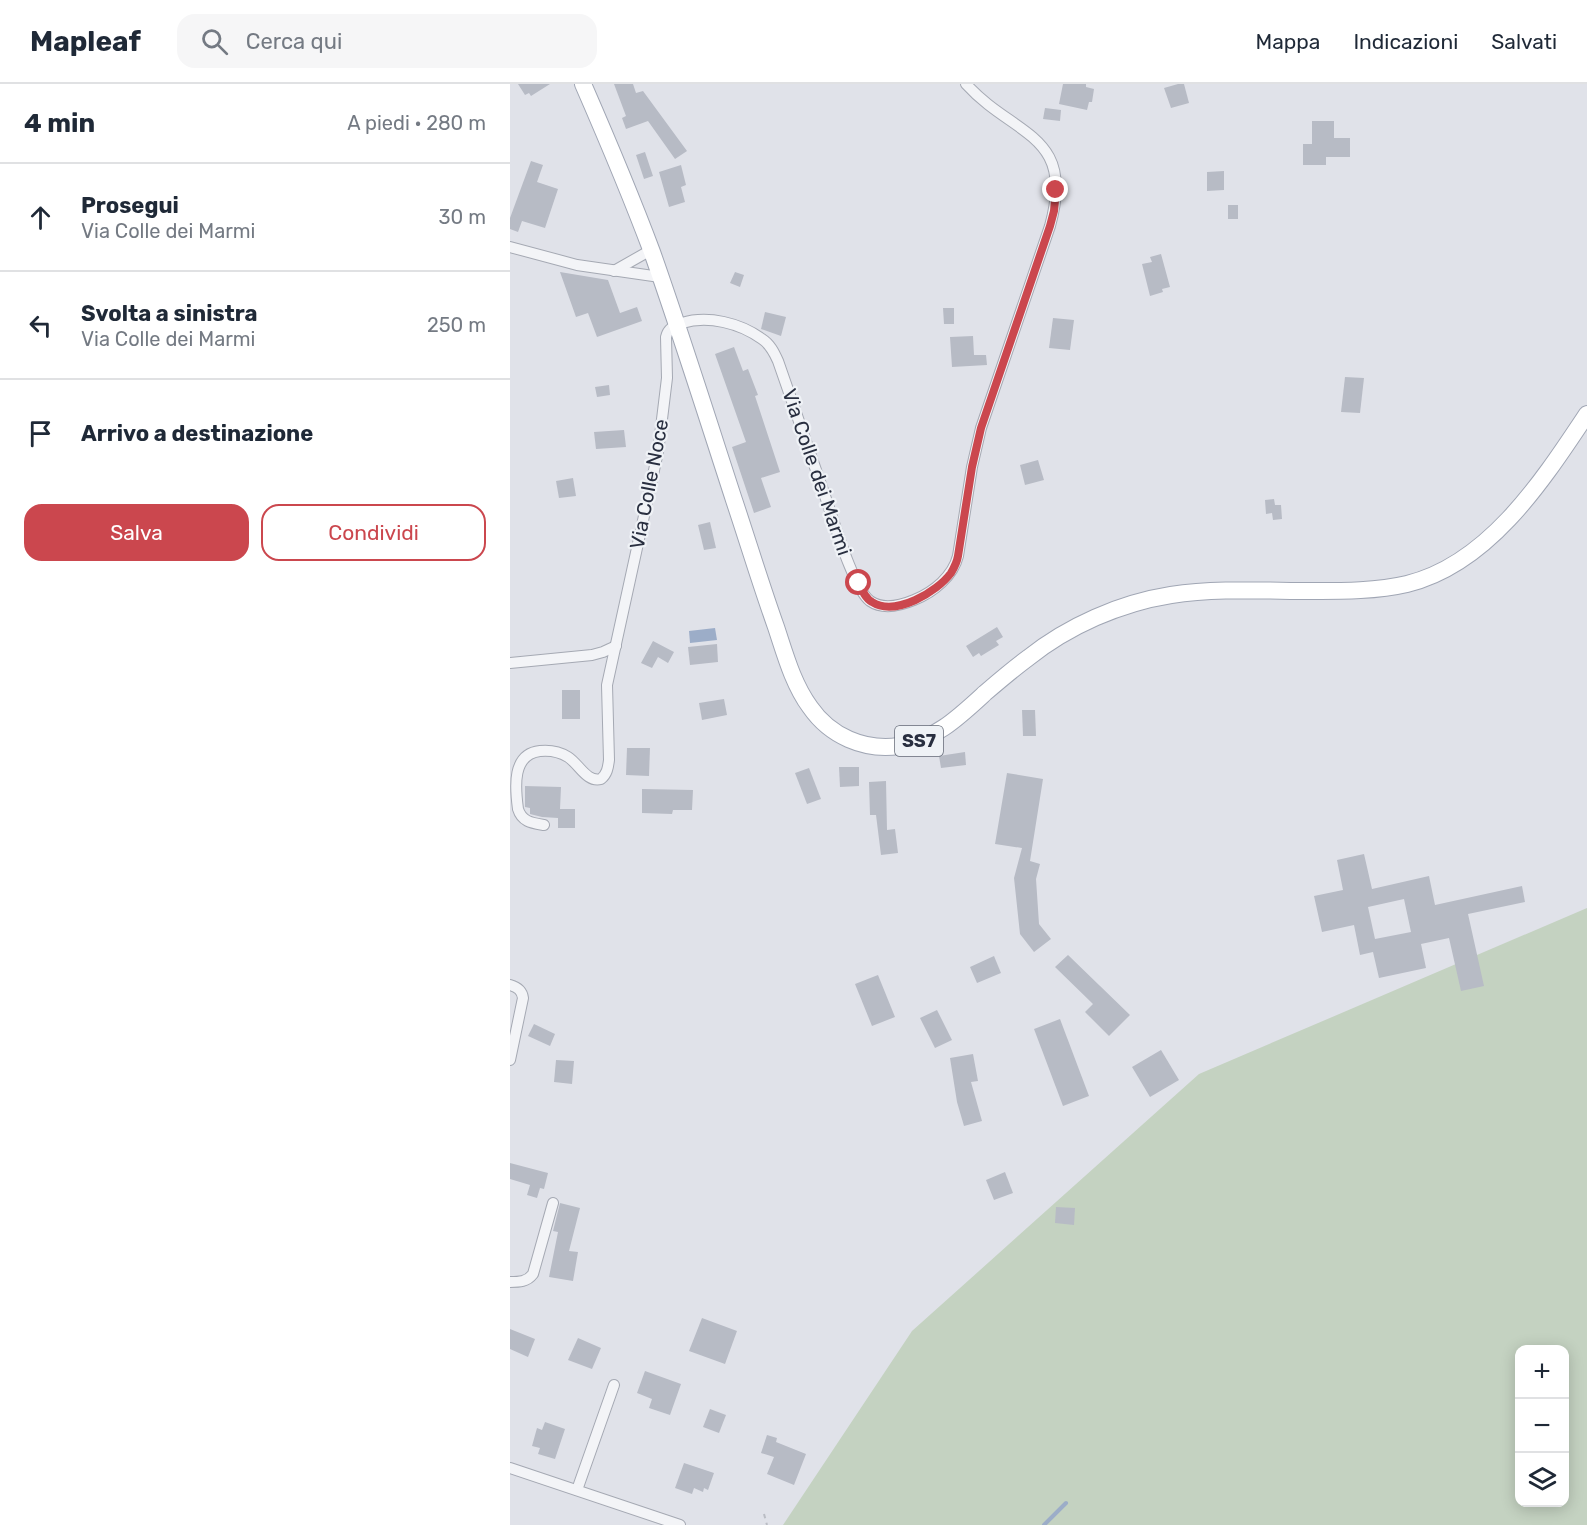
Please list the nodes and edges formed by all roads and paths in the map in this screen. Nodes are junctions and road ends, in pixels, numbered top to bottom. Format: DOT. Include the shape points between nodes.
graph roads {
  1 [pos="966,84"];
  2 [pos="584,85"];
  3 [pos="510,248"];
  4 [pos="651,250"];
  5 [pos="614,271"];
  6 [pos="660,277"];
  7 [pos="676,325"];
  8 [pos="1587,414"];
  9 [pos="616,646"];
  10 [pos="510,663"];
  11 [pos="544,825"];
  12 [pos="510,985"];
  13 [pos="510,1059"];
  14 [pos="553,1203"];
  15 [pos="510,1282"];
  16 [pos="614,1385"];
  17 [pos="510,1468"];
  18 [pos="577,1490"];
  19 [pos="764,1514"];
  20 [pos="680,1525"];
  21 [pos="767,1525"];
  1 -- 7 [label="street, Via Colle dei Marmi" via="1043,147 1053,165 1056,190 1050,226 981,428 957,560 951,573 932,591 890,606 875,604 866,596 847,559 778,361 768,343 755,334 718,321 695,319"];
  2 -- 4 [label="main road, SS7"];
  3 -- 5 [label="street"];
  4 -- 5 [label="street"];
  4 -- 6 [label="main road, SS7"];
  5 -- 6 [label="street"];
  6 -- 7 [label="main road, SS7"];
  7 -- 8 [label="main road, SS7" via="797,686 817,717 837,734 873,746 904,745 933,735 1044,646 1127,606 1211,591 1376,589 1407,584 1443,571 1487,541 1512,515"];
  7 -- 9 [label="street, Via Colle Noce" via="666,337 667,378 658,452"];
  9 -- 10 [label="street" via="592,655"];
  9 -- 11 [label="street, Via Colle Noce" via="606,692 609,760 604,777 591,778 555,751 531,753 519,766 519,813 530,822"];
  12 -- 13 [label="street" via="519,989 523,998"];
  14 -- 15 [label="street" via="532,1274 523,1282"];
  16 -- 18 [label="street"];
  17 -- 18 [label="street"];
  18 -- 20 [label="street"];
  19 -- 21 [label="path"];
}
